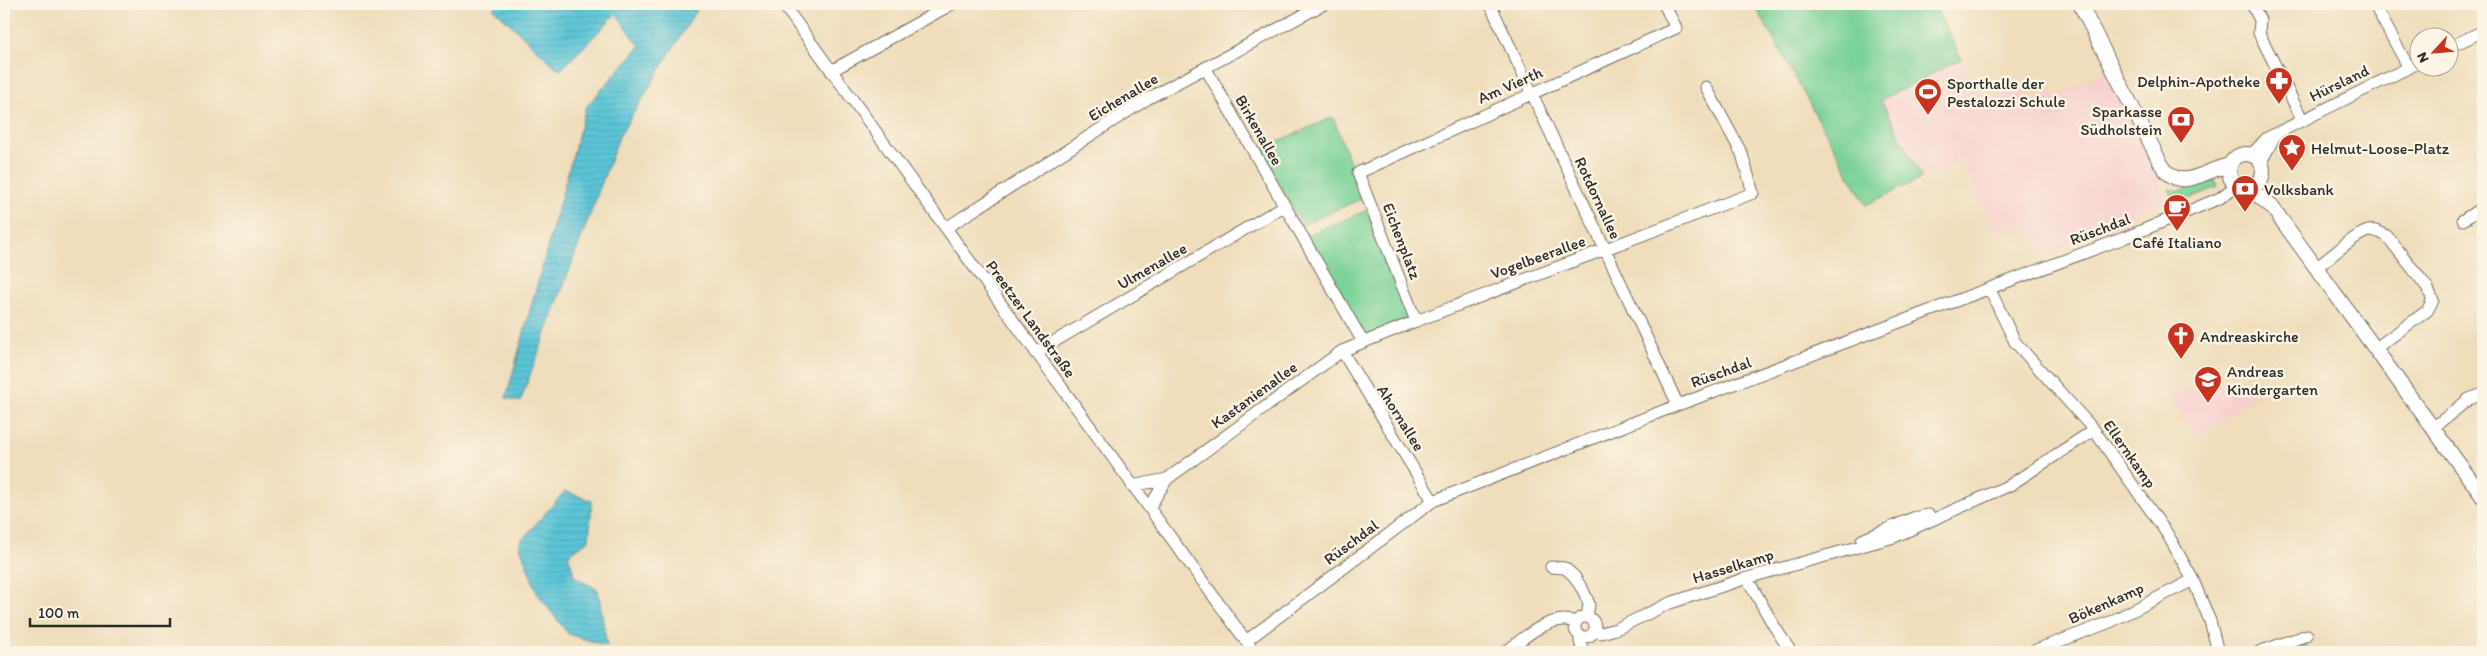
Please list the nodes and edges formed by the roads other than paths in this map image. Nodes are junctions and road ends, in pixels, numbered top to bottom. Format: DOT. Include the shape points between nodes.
graph roads {
  1 [pos="783,4"];
  2 [pos="952,4"];
  3 [pos="1324,4"];
  4 [pos="1490,4"];
  5 [pos="1664,4"];
  6 [pos="2080,4"];
  7 [pos="2252,4"];
  8 [pos="2374,4"];
  9 [pos="2483,31"];
  10 [pos="2460,42"];
  11 [pos="2409,68"];
  12 [pos="1206,69"];
  13 [pos="831,71"];
  14 [pos="1706,87"];
  15 [pos="1532,94"];
  16 [pos="2303,121"];
  17 [pos="2256,159"];
  18 [pos="1358,172"];
  19 [pos="2241,179"];
  20 [pos="1284,206"];
  21 [pos="2483,207"];
  22 [pos="2463,220"];
  23 [pos="946,228"];
  24 [pos="1604,250"];
  25 [pos="2317,267"];
  26 [pos="1990,290"];
  27 [pos="1416,321"];
  28 [pos="1364,342"];
  29 [pos="2376,348"];
  30 [pos="1342,352"];
  31 [pos="1035,353"];
  32 [pos="2483,394"];
  33 [pos="1678,405"];
  34 [pos="2434,427"];
  35 [pos="2094,430"];
  36 [pos="1167,478"];
  37 [pos="1132,486"];
  38 [pos="2483,497"];
  39 [pos="1433,501"];
  40 [pos="1149,508"];
  41 [pos="1551,567"];
  42 [pos="1747,578"];
  43 [pos="2193,580"];
  44 [pos="1587,617"];
  45 [pos="1576,622"];
  46 [pos="1594,631"];
  47 [pos="2307,635"];
  48 [pos="1581,636"];
  49 [pos="1246,641"];
  50 [pos="1254,652"];
  51 [pos="1506,652"];
  52 [pos="1583,652"];
  53 [pos="1791,652"];
  54 [pos="2031,652"];
  55 [pos="2218,652"];
  56 [pos="2258,652"];
  1 -- 13 [label="street, Preetzer Landstraße"];
  2 -- 13 [label="street"];
  3 -- 12 [label="street, Eichenallee"];
  4 -- 15 [label="street, Rotdornallee"];
  5 -- 15 [label="street, Am Vierth" via="1676,28"];
  6 -- 19 [label="street" via="2164,170 2178,180 2206,174"];
  7 -- 16 [label="street" via="2260,20 2259,33"];
  8 -- 11 [label="street"];
  9 -- 10 [label="street"];
  11 -- 16 [label="street, Hürsland"];
  12 -- 20 [label="street, Birkenallee"];
  12 -- 23 [label="street, Eichenallee" via="1147,99"];
  13 -- 23 [label="street, Preetzer Landstraße"];
  14 -- 24 [label="street, Vogelbeerallee" via="1742,154 1753,193"];
  15 -- 18 [label="street, Am Vierth"];
  15 -- 24 [label="street, Rotdornallee"];
  16 -- 17 [label="street, Hürsland" via="2267,138"];
  17 -- 19 [label="street" via="2264,172"];
  17 -- 19 [label="street" via="2239,156"];
  18 -- 27 [label="street, Eichenplatz"];
  19 -- 25 [label="street" via="2272,207"];
  19 -- 26 [label="street, Rüschdal" via="2220,198"];
  20 -- 28 [label="street"];
  20 -- 31 [label="street, Ulmenallee"];
  21 -- 22 [label="street"];
  23 -- 31 [label="street, Preetzer Landstraße"];
  24 -- 27 [label="street, Vogelbeerallee"];
  24 -- 33 [label="street, Rotdornallee"];
  25 -- 29 [label="street"];
  25 -- 29 [label="street" via="2359,236 2368,231 2378,231 2387,236 2427,287 2433,300 2427,311"];
  26 -- 33 [label="street, Rüschdal"];
  26 -- 35 [label="street, Ellernkamp" via="2015,342"];
  27 -- 28 [label="street, Vogelbeerallee"];
  28 -- 30 [label="street, Kastanienallee"];
  29 -- 34 [label="street"];
  30 -- 36 [label="street, Kastanienallee"];
  30 -- 39 [label="street, Ahornallee"];
  31 -- 37 [label="street, Preetzer Landstraße"];
  32 -- 34 [label="street" via="2469,399"];
  33 -- 39 [label="street, Rüschdal"];
  34 -- 38 [label="street"];
  35 -- 42 [label="street, Hasselkamp" via="2010,485 1894,537"];
  35 -- 43 [label="street, Ellernkamp" via="2168,535"];
  36 -- 37 [label="street, Kastanienallee"];
  36 -- 40 [label="street, Kastanienallee"];
  37 -- 40 [label="street, Preetzer Landstraße"];
  39 -- 49 [label="street, Rüschdal"];
  40 -- 49 [label="street, Preetzer Landstraße"];
  41 -- 44 [label="street" via="1565,568 1574,576 1588,604"];
  42 -- 46 [label="street, Hasselkamp" via="1670,603 1616,629 1601,633"];
  42 -- 53 [label="street"];
  43 -- 54 [label="street, Bökenkamp" via="2110,622"];
  43 -- 55 [label="street, Ellernkamp" via="2210,621"];
  44 -- 45 [label="street"];
  44 -- 46 [label="street" via="1594,622"];
  45 -- 48 [label="street" via="1575,630"];
  45 -- 51 [label="street" via="1561,620 1529,633"];
  46 -- 48 [label="street"];
  47 -- 56 [label="street"];
  48 -- 52 [label="street"];
  49 -- 50 [label="street, Preetzer Landstraße"];
}
